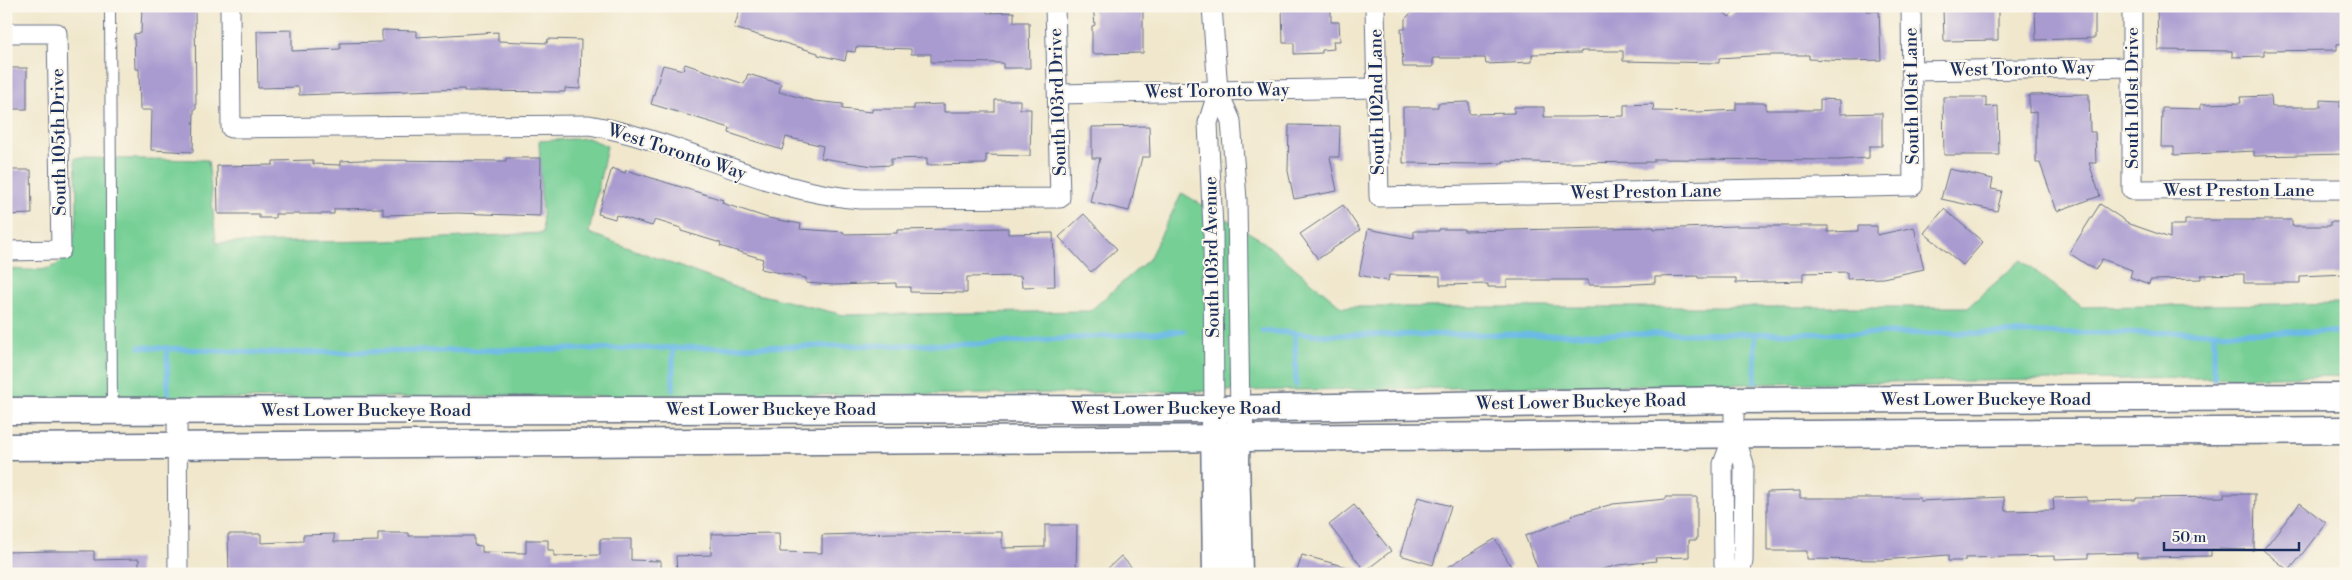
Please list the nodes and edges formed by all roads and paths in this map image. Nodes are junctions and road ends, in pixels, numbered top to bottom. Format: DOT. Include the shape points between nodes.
graph roads {
  1 [pos="110,6"];
  2 [pos="230,6"];
  3 [pos="1055,6"];
  4 [pos="1212,6"];
  5 [pos="1375,6"];
  6 [pos="1911,6"];
  7 [pos="2132,6"];
  8 [pos="6,33"];
  9 [pos="2132,67"];
  10 [pos="1912,71"];
  11 [pos="1376,88"];
  12 [pos="1218,91"];
  13 [pos="1058,94"];
  14 [pos="1913,186"];
  15 [pos="2346,189"];
  16 [pos="2132,190"];
  17 [pos="1379,197"];
  18 [pos="1060,198"];
  19 [pos="6,251"];
  20 [pos="2346,397"];
  21 [pos="1734,400"];
  22 [pos="112,410"];
  23 [pos="6,411"];
  24 [pos="177,411"];
  25 [pos="1226,424"];
  26 [pos="2346,430"];
  27 [pos="1734,434"];
  28 [pos="177,445"];
  29 [pos="6,447"];
  30 [pos="178,574"];
  31 [pos="1216,574"];
  32 [pos="1239,574"];
  33 [pos="1728,574"];
  34 [pos="1740,574"];
  1 -- 22 [label="lane"];
  2 -- 18 [label="street, West Toronto Way" via="231,128 589,125 623,132 784,187 832,197"];
  3 -- 13 [label="street, South 103rd Drive"];
  4 -- 12 [label="street, South 103rd Avenue"];
  5 -- 11 [label="street, South 102nd Lane"];
  6 -- 10 [label="street, South 101st Lane"];
  7 -- 9 [label="street, South 101st Drive"];
  8 -- 19 [label="street, South 105th Drive" via="57,33 61,250"];
  9 -- 10 [label="street, West Toronto Way"];
  9 -- 16 [label="street, South 101st Drive"];
  10 -- 14 [label="street, South 101st Lane"];
  11 -- 12 [label="street, West Toronto Way"];
  11 -- 17 [label="street, South 102nd Lane"];
  12 -- 13 [label="street, West Toronto Way"];
  12 -- 25 [label="street, South 103rd Avenue" via="1208,123"];
  12 -- 25 [label="street, South 103rd Avenue" via="1231,121 1237,200"];
  13 -- 18 [label="street, South 103rd Drive"];
  14 -- 17 [label="street, West Preston Lane"];
  15 -- 16 [label="street, West Preston Lane"];
  20 -- 21 [label="main road, West Lower Buckeye Road"];
  21 -- 25 [label="main road, West Lower Buckeye Road"];
  21 -- 27 [label="street"];
  22 -- 23 [label="main road, West Lower Buckeye Road"];
  22 -- 24 [label="main road, West Lower Buckeye Road"];
  24 -- 25 [label="main road, West Lower Buckeye Road"];
  24 -- 28 [label="street"];
  25 -- 27 [label="main road, West Lower Buckeye Road"];
  25 -- 28 [label="main road, West Lower Buckeye Road"];
  25 -- 31 [label="main road"];
  25 -- 32 [label="main road"];
  26 -- 27 [label="main road, West Lower Buckeye Road"];
  27 -- 33 [label="street" via="1723,464 1724,564"];
  27 -- 34 [label="street" via="1744,464 1743,561"];
  28 -- 29 [label="main road, West Lower Buckeye Road"];
  28 -- 30 [label="street"];
}
